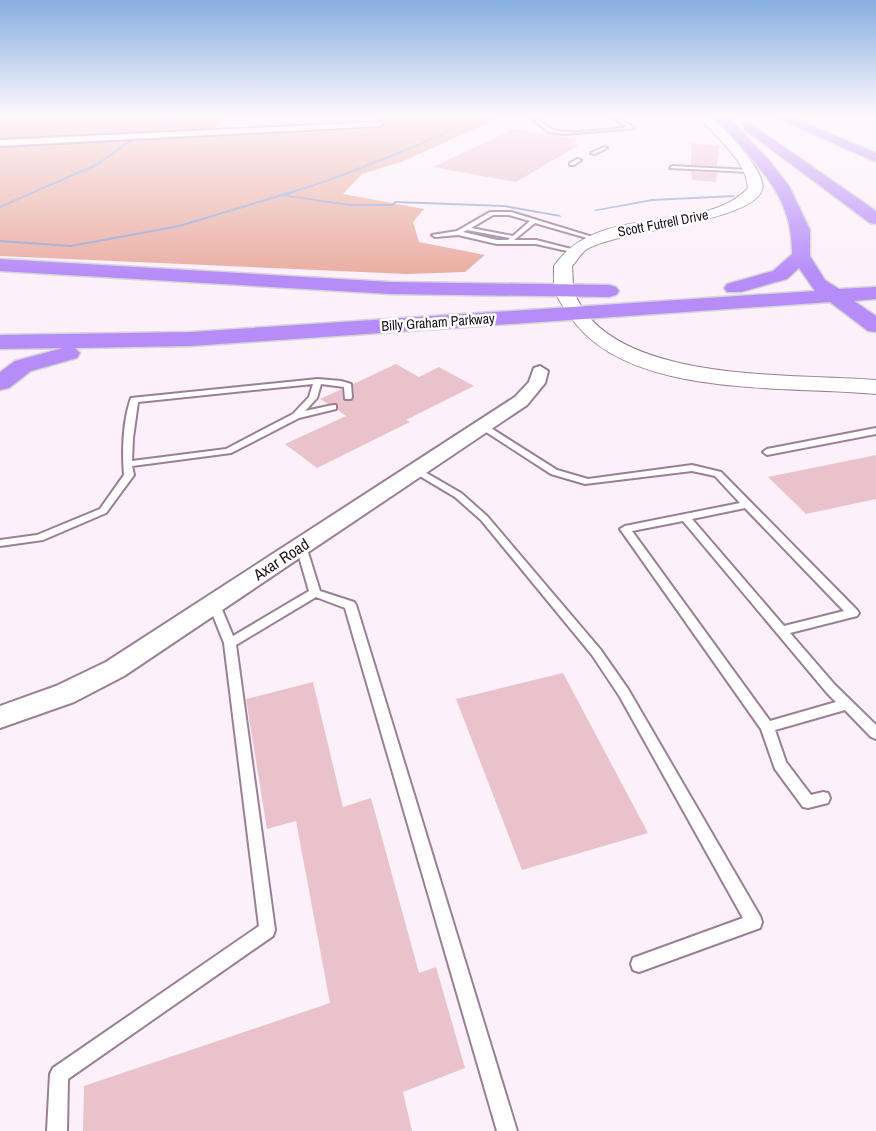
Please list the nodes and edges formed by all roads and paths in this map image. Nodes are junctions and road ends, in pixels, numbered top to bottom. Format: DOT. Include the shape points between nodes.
graph roads {
  1 [pos="706,169"];
  2 [pos="768,169"];
  3 [pos="807,169"];
  4 [pos="749,171"];
  5 [pos="486,216"];
  6 [pos="496,218"];
  7 [pos="876,219"];
  8 [pos="535,220"];
  9 [pos="474,222"];
  10 [pos="521,224"];
  11 [pos="487,225"];
  12 [pos="529,225"];
  13 [pos="465,228"];
  14 [pos="512,230"];
  15 [pos="521,232"];
  16 [pos="458,233"];
  17 [pos="435,235"];
  18 [pos="596,239"];
  19 [pos="512,240"];
  20 [pos="576,251"];
  21 [pos="801,256"];
  22 [pos="0,265"];
  23 [pos="876,279"];
  24 [pos="734,288"];
  25 [pos="825,290"];
  26 [pos="564,291"];
  27 [pos="876,293"];
  28 [pos="577,314"];
  29 [pos="876,326"];
  30 [pos="191,339"];
  31 [pos="0,342"];
  32 [pos="540,371"];
  33 [pos="318,381"];
  34 [pos="0,382"];
  35 [pos="876,387"];
  36 [pos="348,397"];
  37 [pos="333,407"];
  38 [pos="296,416"];
  39 [pos="483,426"];
  40 [pos="876,432"];
  41 [pos="767,452"];
  42 [pos="128,464"];
  43 [pos="416,470"];
  44 [pos="747,505"];
  45 [pos="685,517"];
  46 [pos="0,543"];
  47 [pos="301,546"];
  48 [pos="315,593"];
  49 [pos="214,603"];
  50 [pos="782,631"];
  51 [pos="230,643"];
  52 [pos="845,705"];
  53 [pos="0,717"];
  54 [pos="767,728"];
  55 [pos="876,734"];
  56 [pos="823,798"];
  57 [pos="639,964"];
  58 [pos="57,1131"];
  59 [pos="507,1131"];
  1 -- 4 [label="lane"];
  2 -- 21 [label="highway" via="781,186 801,230"];
  3 -- 7 [label="highway"];
  4 -- 18 [label="street, Scott Futrell Drive" via="755,189 737,206"];
  5 -- 6 [label="lane"];
  5 -- 8 [label="lane" via="509,213"];
  5 -- 9 [label="lane"];
  8 -- 12 [label="lane"];
  8 -- 18 [label="lane"];
  9 -- 11 [label="lane"];
  9 -- 13 [label="lane"];
  10 -- 12 [label="lane"];
  12 -- 15 [label="lane"];
  13 -- 16 [label="lane"];
  13 -- 19 [label="lane"];
  14 -- 15 [label="lane"];
  15 -- 19 [label="lane"];
  16 -- 17 [label="lane"];
  16 -- 19 [label="lane"];
  18 -- 20 [label="street, Scott Futrell Drive"];
  19 -- 20 [label="lane"];
  20 -- 26 [label="street" via="565,266"];
  21 -- 24 [label="highway" via="780,275"];
  21 -- 25 [label="highway"];
  22 -- 26 [label="highway, Billy Graham Parkway" via="391,288"];
  23 -- 25 [label="highway, Billy Graham Parkway"];
  24 -- 25 [label="highway, Billy Graham Parkway"];
  24 -- 26 [label="highway, Billy Graham Parkway"];
  25 -- 27 [label="highway, Billy Graham Parkway"];
  25 -- 28 [label="highway, Billy Graham Parkway"];
  25 -- 29 [label="highway"];
  26 -- 28 [label="street"];
  28 -- 30 [label="highway, Billy Graham Parkway"];
  28 -- 35 [label="street" via="613,346 682,372"];
  30 -- 31 [label="highway, Billy Graham Parkway"];
  30 -- 34 [label="highway" via="54,355 23,366"];
  32 -- 39 [label="street, Axar Road" via="537,383 521,401"];
  33 -- 36 [label="lane" via="348,386"];
  33 -- 38 [label="lane" via="313,398"];
  33 -- 42 [label="lane" via="134,400 126,452"];
  37 -- 38 [label="lane"];
  38 -- 42 [label="lane" via="228,451"];
  39 -- 43 [label="street, Axar Road"];
  39 -- 44 [label="lane" via="554,472 588,482 692,468 718,474"];
  40 -- 41 [label="lane"];
  42 -- 46 [label="lane" via="129,475 103,512 39,538"];
  43 -- 47 [label="street, Axar Road"];
  43 -- 57 [label="lane" via="458,495 484,519 596,652 624,693 754,922"];
  44 -- 45 [label="lane"];
  44 -- 50 [label="lane" via="853,613"];
  45 -- 50 [label="lane"];
  45 -- 54 [label="lane" via="626,529"];
  47 -- 48 [label="lane"];
  47 -- 49 [label="street, Axar Road"];
  48 -- 51 [label="lane"];
  48 -- 59 [label="lane" via="350,605"];
  49 -- 51 [label="lane"];
  49 -- 53 [label="street, Axar Road" via="115,669 65,694"];
  50 -- 52 [label="lane"];
  51 -- 58 [label="lane" via="267,930 59,1074"];
  52 -- 54 [label="lane"];
  52 -- 55 [label="lane"];
  54 -- 56 [label="lane" via="780,765 808,802"];
}
